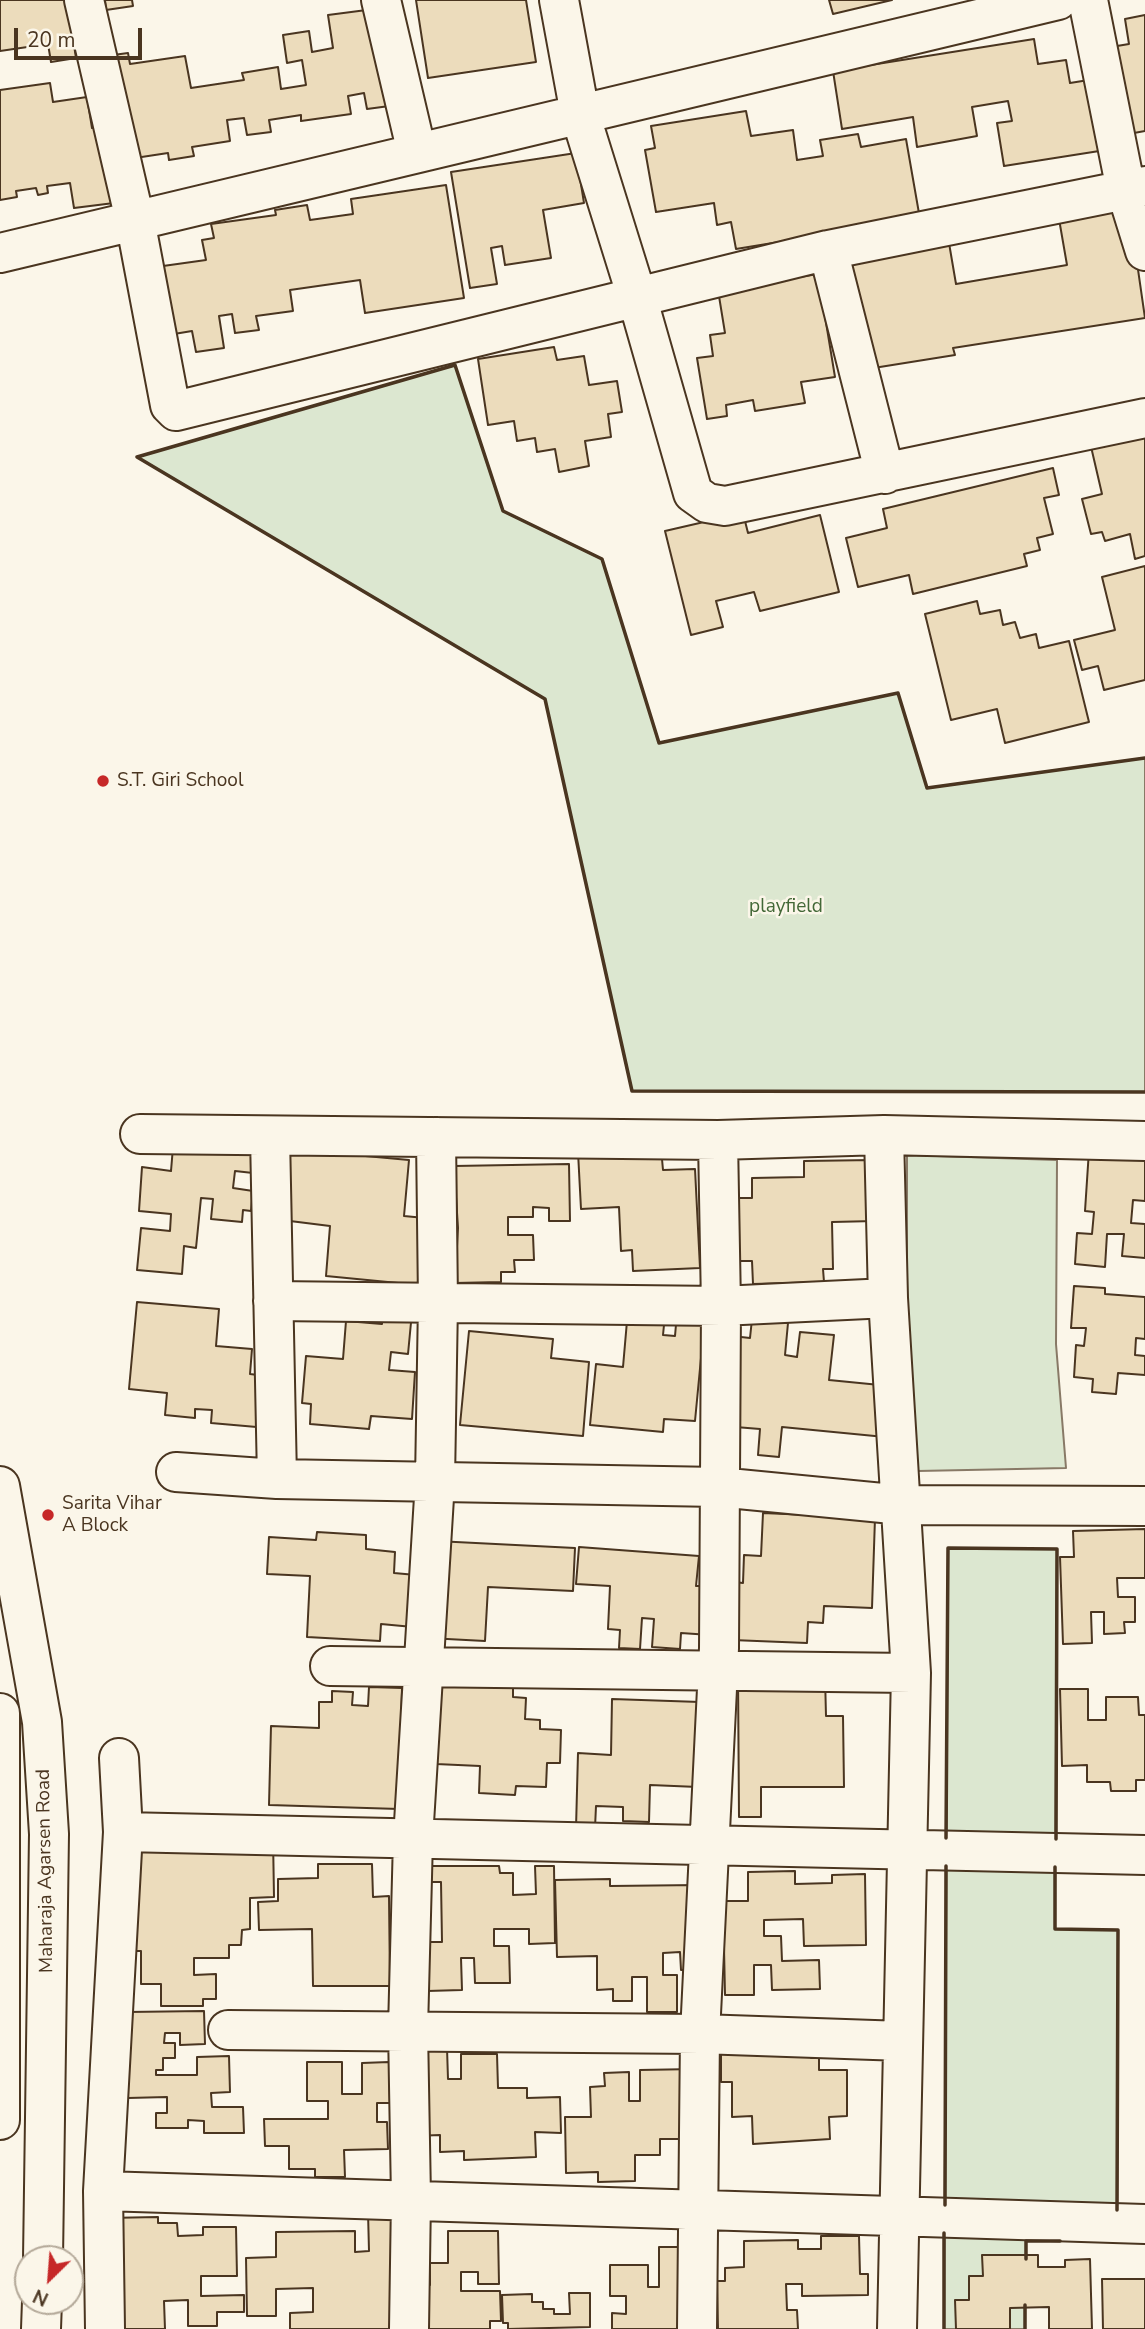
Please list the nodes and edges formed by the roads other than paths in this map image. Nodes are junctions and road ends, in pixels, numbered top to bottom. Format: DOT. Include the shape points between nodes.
graph roads {
  1 [pos="84,0"];
  2 [pos="381,0"];
  3 [pos="559,0"];
  4 [pos="1058,0"];
  5 [pos="1088,0"];
  6 [pos="580,114"];
  7 [pos="418,153"];
  8 [pos="1136,188"];
  9 [pos="135,220"];
  10 [pos="828,250"];
  11 [pos="1145,251"];
  12 [pos="0,253"];
  13 [pos="637,297"];
  14 [pos="1145,418"];
  15 [pos="885,474"];
  16 [pos="140,1134"];
  17 [pos="884,1135"];
  18 [pos="270,1136"];
  19 [pos="436,1137"];
  20 [pos="718,1140"];
  21 [pos="1145,1141"];
  22 [pos="888,1298"];
  23 [pos="273,1301"];
  24 [pos="438,1302"];
  25 [pos="721,1306"];
  26 [pos="176,1472"];
  27 [pos="277,1479"];
  28 [pos="435,1481"];
  29 [pos="0,1486"];
  30 [pos="718,1487"];
  31 [pos="903,1505"];
  32 [pos="1145,1506"];
  33 [pos="424,1665"];
  34 [pos="330,1666"];
  35 [pos="717,1673"];
  36 [pos="911,1673"];
  37 [pos="0,1719"];
  38 [pos="42,1722"];
  39 [pos="119,1758"];
  40 [pos="123,1832"];
  41 [pos="413,1839"];
  42 [pos="707,1846"];
  43 [pos="907,1851"];
  44 [pos="1145,1855"];
  45 [pos="408,2029"];
  46 [pos="228,2030"];
  47 [pos="700,2034"];
  48 [pos="903,2041"];
  49 [pos="0,2120"];
  50 [pos="103,2191"];
  51 [pos="411,2198"];
  52 [pos="698,2210"];
  53 [pos="899,2218"];
  54 [pos="1145,2224"];
  55 [pos="43,2245"];
  56 [pos="105,2329"];
  57 [pos="410,2329"];
  58 [pos="697,2329"];
  59 [pos="897,2329"];
  1 -- 9 [label="street"];
  2 -- 7 [label="street"];
  3 -- 6 [label="street"];
  4 -- 6 [label="street"];
  5 -- 8 [label="street"];
  6 -- 7 [label="street"];
  6 -- 13 [label="street"];
  7 -- 9 [label="street"];
  8 -- 10 [label="street"];
  8 -- 11 [label="street"];
  9 -- 12 [label="street"];
  9 -- 13 [label="street" via="170,405 176,411"];
  10 -- 13 [label="street"];
  10 -- 15 [label="street"];
  13 -- 15 [label="street" via="693,493 707,503 725,506"];
  14 -- 15 [label="street"];
  16 -- 18 [label="street"];
  17 -- 20 [label="street"];
  17 -- 21 [label="street"];
  17 -- 22 [label="street"];
  18 -- 19 [label="street"];
  18 -- 23 [label="street"];
  19 -- 20 [label="street"];
  19 -- 24 [label="street"];
  20 -- 25 [label="street"];
  22 -- 25 [label="street"];
  22 -- 31 [label="street"];
  23 -- 24 [label="street"];
  23 -- 27 [label="street"];
  24 -- 25 [label="street"];
  24 -- 28 [label="street"];
  25 -- 30 [label="street"];
  26 -- 27 [label="street"];
  27 -- 28 [label="street"];
  28 -- 30 [label="street"];
  28 -- 33 [label="street"];
  29 -- 38 [label="street, Maharaja Agarsen Road"];
  30 -- 31 [label="street"];
  30 -- 35 [label="street"];
  31 -- 32 [label="street"];
  31 -- 36 [label="street"];
  33 -- 34 [label="street"];
  33 -- 35 [label="street"];
  33 -- 41 [label="street"];
  35 -- 36 [label="street"];
  35 -- 42 [label="street"];
  36 -- 43 [label="street"];
  37 -- 38 [label="street"];
  37 -- 49 [label="street"];
  38 -- 55 [label="street, Maharaja Agarsen Road" via="50,1835"];
  39 -- 40 [label="street"];
  40 -- 41 [label="street"];
  40 -- 50 [label="street"];
  41 -- 42 [label="street"];
  41 -- 45 [label="street"];
  42 -- 43 [label="street"];
  42 -- 47 [label="street"];
  43 -- 44 [label="street"];
  43 -- 48 [label="street"];
  45 -- 46 [label="street"];
  45 -- 47 [label="street"];
  45 -- 51 [label="street"];
  47 -- 48 [label="street"];
  47 -- 52 [label="street"];
  48 -- 53 [label="street"];
  50 -- 51 [label="street"];
  50 -- 56 [label="street"];
  51 -- 52 [label="street"];
  51 -- 57 [label="street"];
  52 -- 53 [label="street"];
  52 -- 58 [label="street"];
  53 -- 54 [label="street"];
  53 -- 59 [label="street"];
}
